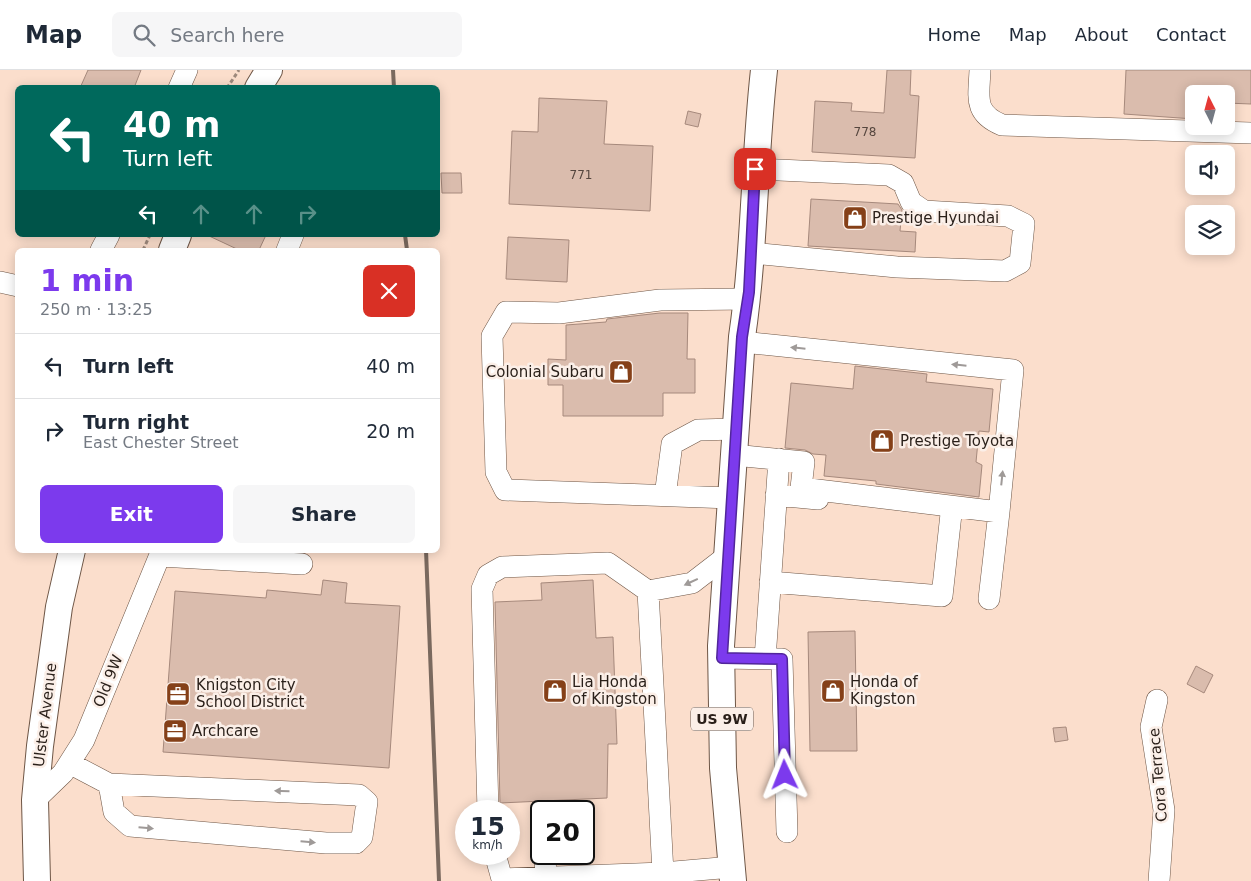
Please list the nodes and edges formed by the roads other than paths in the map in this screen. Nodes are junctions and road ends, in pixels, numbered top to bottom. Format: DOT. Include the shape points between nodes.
graph roads {
  1 [pos="187,70"];
  2 [pos="269,70"];
  3 [pos="764,70"];
  4 [pos="980,70"];
  5 [pos="180,85"];
  6 [pos="260,85"];
  7 [pos="1251,133"];
  8 [pos="755,169"];
  9 [pos="751,253"];
  10 [pos="0,282"];
  11 [pos="15,285"];
  12 [pos="748,299"];
  13 [pos="742,342"];
  14 [pos="736,429"];
  15 [pos="734,455"];
  16 [pos="779,460"];
  17 [pos="776,494"];
  18 [pos="665,496"];
  19 [pos="731,498"];
  20 [pos="951,514"];
  21 [pos="998,516"];
  22 [pos="71,553"];
  23 [pos="161,553"];
  24 [pos="727,556"];
  25 [pos="302,564"];
  26 [pos="770,582"];
  27 [pos="648,591"];
  28 [pos="990,599"];
  29 [pos="722,658"];
  30 [pos="765,659"];
  31 [pos="1157,700"];
  32 [pos="71,764"];
  33 [pos="109,784"];
  34 [pos="35,800"];
  35 [pos="488,800"];
  36 [pos="787,832"];
  37 [pos="498,865"];
  38 [pos="545,865"];
  39 [pos="663,873"];
  40 [pos="733,874"];
  41 [pos="604,878"];
  42 [pos="546,879"];
  43 [pos="502,880"];
  44 [pos="37,881"];
  45 [pos="1159,881"];
  1 -- 5 [label="street"];
  2 -- 6 [label="main road"];
  3 -- 8 [label="main road, US 9W"];
  4 -- 7 [label="street" via="980,108 987,118 1002,125"];
  8 -- 9 [label="main road, US 9W"];
  8 -- 9 [label="street" via="889,175 903,183 911,202 924,210 1008,216 1024,224 1020,263 1006,271 897,267"];
  9 -- 12 [label="main road, US 9W"];
  10 -- 11 [label="street"];
  12 -- 13 [label="main road, US 9W"];
  12 -- 18 [label="street" via="660,300 558,314 506,312 492,336 496,472 505,490"];
  13 -- 14 [label="main road, US 9W"];
  21 -- 13 [label="street, one-way" via="1013,370"];
  14 -- 15 [label="main road, US 9W"];
  14 -- 18 [label="street" via="698,430 672,444"];
  15 -- 16 [label="street"];
  15 -- 19 [label="main road, US 9W"];
  16 -- 17 [label="street"];
  16 -- 21 [label="street" via="804,462 801,488"];
  17 -- 20 [label="street"];
  17 -- 26 [label="street"];
  18 -- 19 [label="street"];
  19 -- 24 [label="main road, US 9W"];
  20 -- 21 [label="street"];
  20 -- 26 [label="street" via="942,596"];
  21 -- 28 [label="street"];
  22 -- 34 [label="main road, Ulster Avenue" via="59,607"];
  23 -- 25 [label="street"];
  23 -- 32 [label="street, Old 9W" via="84,740"];
  24 -- 27 [label="street, one-way" via="692,583"];
  24 -- 29 [label="main road, US 9W"];
  26 -- 30 [label="street"];
  27 -- 35 [label="street" via="608,563 502,568 488,575 482,589"];
  27 -- 39 [label="street"];
  29 -- 30 [label="street"];
  29 -- 40 [label="main road, US 9W" via="723,768"];
  30 -- 36 [label="street" via="782,659"];
  31 -- 45 [label="street, Cora Terrace" via="1152,727 1164,810"];
  32 -- 33 [label="street"];
  32 -- 34 [label="street, Old 9W"];
  33 -- 33 [label="street, one-way" via="114,812 130,826 326,843 356,843 362,837 367,802 359,795"];
  34 -- 44 [label="main road, Ulster Avenue"];
  37 -- 43 [label="street"];
  38 -- 42 [label="street"];
  39 -- 40 [label="street"];
  39 -- 41 [label="street"];
  41 -- 42 [label="street"];
  42 -- 43 [label="street"];
}
